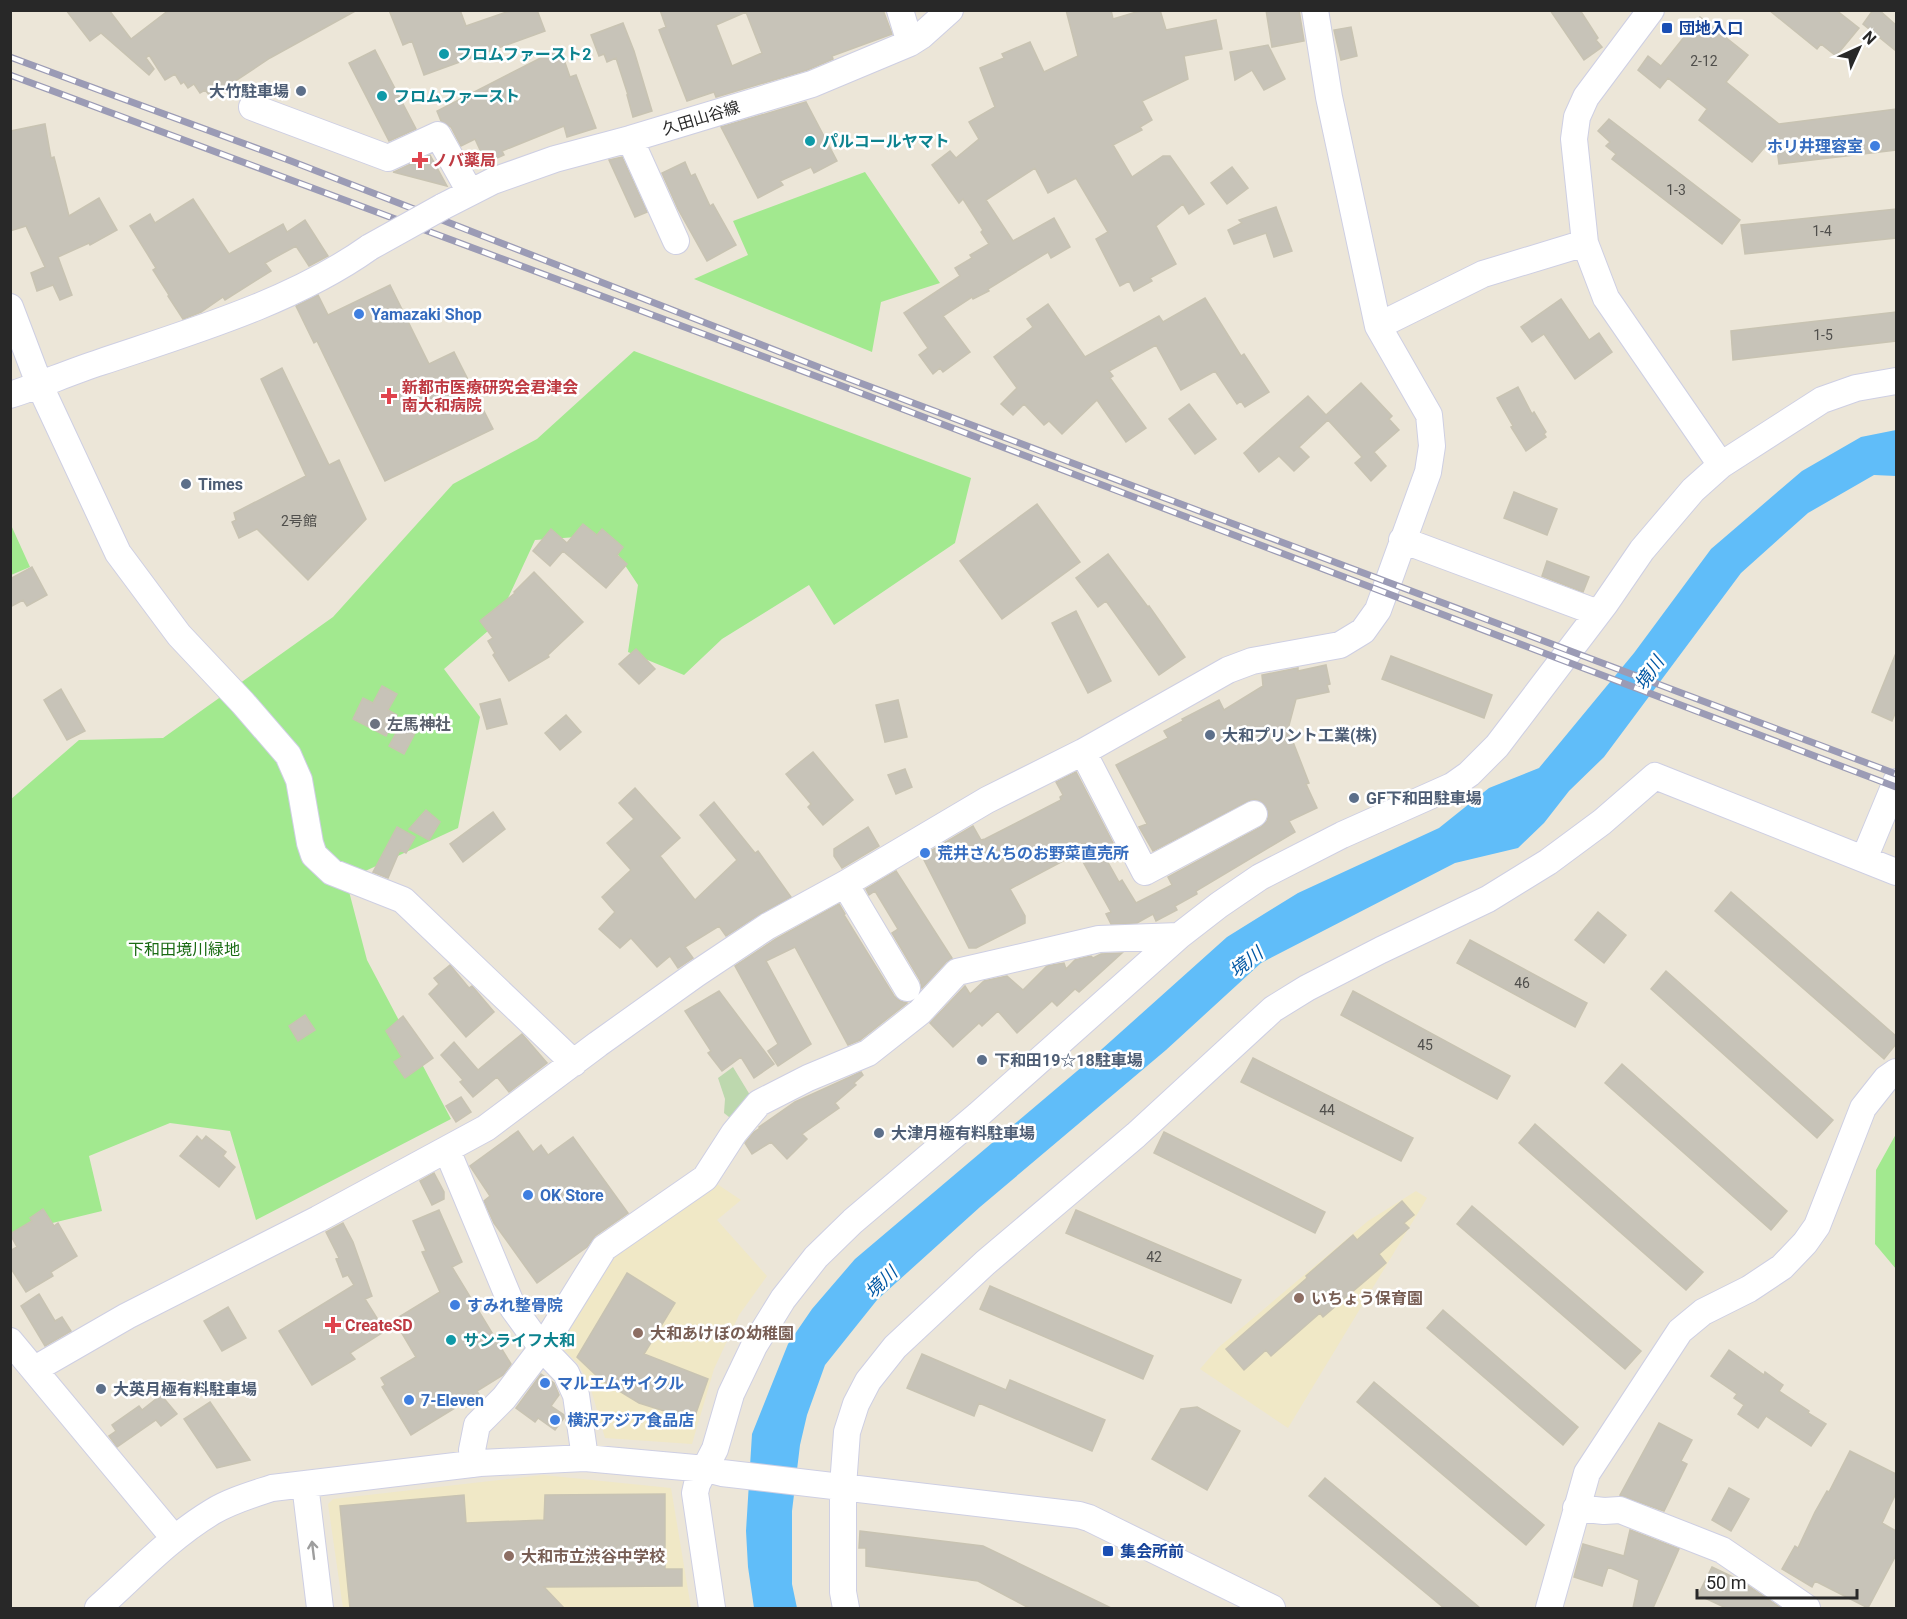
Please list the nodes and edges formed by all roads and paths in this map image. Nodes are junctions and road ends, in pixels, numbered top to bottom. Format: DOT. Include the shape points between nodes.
graph roads {
  1 [pos="900,10"];
  2 [pos="950,10"];
  3 [pos="1315,10"];
  4 [pos="1651,10"];
  5 [pos="910,43"];
  6 [pos="252,107"];
  7 [pos="630,139"];
  8 [pos="470,192"];
  9 [pos="676,241"];
  10 [pos="1585,243"];
  11 [pos="10,307"];
  12 [pos="1378,326"];
  13 [pos="1896,381"];
  14 [pos="40,386"];
  15 [pos="10,395"];
  16 [pos="1721,465"];
  17 [pos="1402,540"];
  18 [pos="1598,613"];
  19 [pos="1083,752"];
  20 [pos="1896,782"];
  21 [pos="1254,814"];
  22 [pos="1864,860"];
  23 [pos="1896,872"];
  24 [pos="845,884"];
  25 [pos="1179,936"];
  26 [pos="907,987"];
  27 [pos="574,1062"];
  28 [pos="1896,1072"];
  29 [pos="447,1150"];
  30 [pos="10,1341"];
  31 [pos="542,1348"];
  32 [pos="35,1369"];
  33 [pos="585,1458"];
  34 [pos="474,1464"];
  35 [pos="714,1471"];
  36 [pos="305,1484"];
  37 [pos="832,1485"];
  38 [pos="1576,1508"];
  39 [pos="174,1538"];
  40 [pos="98,1608"];
  41 [pos="320,1608"];
  42 [pos="712,1608"];
  43 [pos="846,1608"];
  44 [pos="1272,1608"];
  45 [pos="1549,1608"];
  46 [pos="1807,1608"];
  1 -- 5 [label="street"];
  2 -- 5 [label="street, 久田山谷線"];
  3 -- 12 [label="street" via="1329,97"];
  4 -- 10 [label="street" via="1586,97 1577,117 1574,139"];
  5 -- 7 [label="street, 久田山谷線" via="812,84"];
  6 -- 8 [label="street" via="388,158 438,135"];
  7 -- 8 [label="street, 久田山谷線" via="555,159"];
  7 -- 9 [label="street"];
  8 -- 14 [label="street, 久田山谷線, bridge" via="283,297"];
  10 -- 12 [label="street" via="1483,274"];
  10 -- 16 [label="street" via="1606,298"];
  11 -- 14 [label="street"];
  12 -- 17 [label="street" via="1429,415 1432,446 1428,472"];
  13 -- 16 [label="street" via="1856,388 1822,400"];
  14 -- 15 [label="street, 久田山谷線"];
  14 -- 27 [label="street" via="123,561 179,635 288,755 299,780 314,855 332,872 403,900"];
  16 -- 18 [label="street" via="1693,490 1642,550"];
  17 -- 18 [label="street"];
  17 -- 19 [label="street" via="1378,610 1363,631 1340,645 1252,661 1228,670"];
  18 -- 25 [label="street" via="1497,746 1469,774 1452,786 1260,877"];
  19 -- 21 [label="street" via="1144,872"];
  19 -- 24 [label="street" via="987,800"];
  20 -- 22 [label="street"];
  22 -- 23 [label="street"];
  22 -- 37 [label="street" via="1655,776 1548,862 1488,899 1381,950 1273,1009 1136,1135 984,1263 895,1347 868,1381 856,1404"];
  24 -- 26 [label="street"];
  24 -- 27 [label="street" via="750,938"];
  25 -- 31 [label="street" via="1099,939 957,972 920,1012 868,1053 759,1103 705,1178 604,1248"];
  25 -- 35 [label="street" via="816,1257 783,1299 731,1394 715,1449"];
  27 -- 29 [label="street" via="486,1128"];
  28 -- 38 [label="street" via="1863,1108 1817,1226 1805,1243 1782,1267 1703,1312 1680,1331 1587,1473"];
  29 -- 31 [label="street" via="513,1308"];
  29 -- 32 [label="street" via="127,1316"];
  30 -- 32 [label="street"];
  31 -- 33 [label="street" via="566,1373 576,1395"];
  31 -- 34 [label="street" via="504,1398 477,1425 472,1450"];
  32 -- 39 [label="street"];
  33 -- 34 [label="street"];
  33 -- 35 [label="street"];
  34 -- 36 [label="street"];
  35 -- 37 [label="street"];
  35 -- 42 [label="street" via="697,1484 695,1493"];
  36 -- 39 [label="street" via="272,1488 241,1498 213,1511"];
  41 -- 36 [label="street, one-way"];
  37 -- 43 [label="street"];
  37 -- 44 [label="street" via="1079,1515"];
  38 -- 45 [label="street"];
  38 -- 46 [label="street" via="1620,1510 1722,1550"];
  39 -- 40 [label="street"];
}
